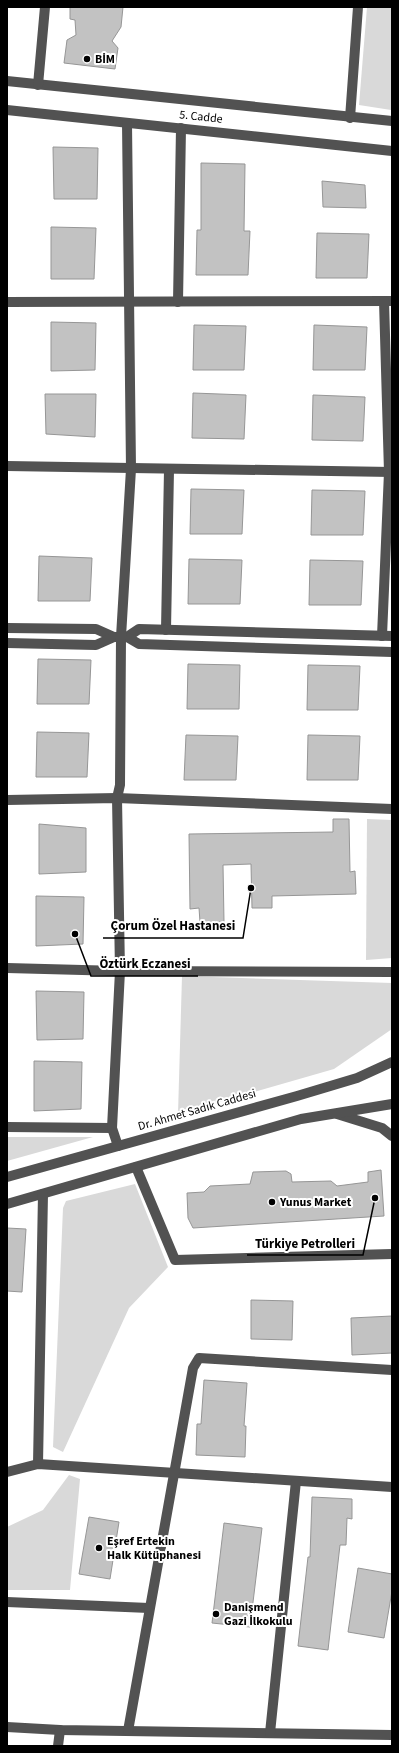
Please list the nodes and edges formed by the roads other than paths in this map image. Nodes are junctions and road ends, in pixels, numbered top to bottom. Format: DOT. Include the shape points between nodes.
graph roads {
  1 [pos="45,7"];
  2 [pos="358,7"];
  3 [pos="7,81"];
  4 [pos="38,84"];
  5 [pos="7,110"];
  6 [pos="350,118"];
  7 [pos="392,121"];
  8 [pos="127,123"];
  9 [pos="181,128"];
  10 [pos="392,151"];
  11 [pos="128,301"];
  12 [pos="388,301"];
  13 [pos="7,302"];
  14 [pos="178,302"];
  15 [pos="7,466"];
  16 [pos="131,469"];
  17 [pos="169,470"];
  18 [pos="390,472"];
  19 [pos="7,628"];
  20 [pos="166,630"];
  21 [pos="387,636"];
  22 [pos="121,637"];
  23 [pos="7,642"];
  24 [pos="392,652"];
  25 [pos="117,798"];
  26 [pos="7,800"];
  27 [pos="392,809"];
  28 [pos="7,968"];
  29 [pos="120,971"];
  30 [pos="392,972"];
  31 [pos="392,1062"];
  32 [pos="392,1104"];
  33 [pos="333,1112"];
  34 [pos="7,1127"];
  35 [pos="112,1128"];
  36 [pos="392,1136"];
  37 [pos="118,1146"];
  38 [pos="136,1167"];
  39 [pos="7,1177"];
  40 [pos="43,1194"];
  41 [pos="7,1204"];
  42 [pos="392,1254"];
  43 [pos="392,1370"];
  44 [pos="38,1464"];
  45 [pos="7,1472"];
  46 [pos="175,1474"];
  47 [pos="296,1481"];
  48 [pos="392,1487"];
  49 [pos="7,1602"];
  50 [pos="149,1608"];
  51 [pos="7,1727"];
  52 [pos="60,1730"];
  53 [pos="128,1730"];
  54 [pos="270,1733"];
  55 [pos="392,1735"];
  56 [pos="58,1746"];
  1 -- 4 [label="street"];
  2 -- 6 [label="street"];
  3 -- 4 [label="street, 5. Cadde"];
  4 -- 6 [label="street, 5. Cadde"];
  5 -- 8 [label="street, 5. Cadde"];
  6 -- 7 [label="street, 5. Cadde"];
  8 -- 9 [label="street, 5. Cadde"];
  8 -- 11 [label="street"];
  9 -- 10 [label="street, 5. Cadde"];
  9 -- 14 [label="street"];
  11 -- 13 [label="street"];
  11 -- 14 [label="street"];
  11 -- 16 [label="street"];
  12 -- 14 [label="street"];
  12 -- 18 [label="street"];
  15 -- 16 [label="street"];
  16 -- 17 [label="street"];
  16 -- 22 [label="street"];
  17 -- 18 [label="street"];
  17 -- 20 [label="street"];
  18 -- 21 [label="street"];
  19 -- 22 [label="street" via="96,629"];
  20 -- 21 [label="street"];
  20 -- 22 [label="street" via="139,629"];
  22 -- 23 [label="street" via="96,645"];
  22 -- 24 [label="street" via="139,644"];
  22 -- 25 [label="street" via="120,785"];
  25 -- 26 [label="street"];
  25 -- 27 [label="street"];
  25 -- 29 [label="street"];
  28 -- 29 [label="street"];
  29 -- 30 [label="street"];
  29 -- 35 [label="street"];
  31 -- 37 [label="street, Dr. Ahmet Sadık Caddesi" via="357,1078"];
  32 -- 33 [label="street"];
  33 -- 36 [label="street" via="382,1128"];
  33 -- 38 [label="street"];
  34 -- 35 [label="street"];
  35 -- 37 [label="street"];
  37 -- 39 [label="street, Dr. Ahmet Sadık Caddesi"];
  38 -- 40 [label="street"];
  38 -- 42 [label="street" via="175,1260"];
  40 -- 41 [label="street"];
  40 -- 44 [label="street"];
  43 -- 46 [label="street" via="199,1358 193,1368"];
  44 -- 45 [label="street"];
  44 -- 46 [label="street"];
  46 -- 47 [label="street"];
  46 -- 50 [label="street"];
  47 -- 48 [label="street"];
  47 -- 54 [label="street"];
  49 -- 50 [label="street"];
  50 -- 53 [label="street"];
  51 -- 52 [label="street"];
  52 -- 53 [label="street"];
  52 -- 56 [label="street"];
  53 -- 54 [label="street"];
  54 -- 55 [label="street"];
}
